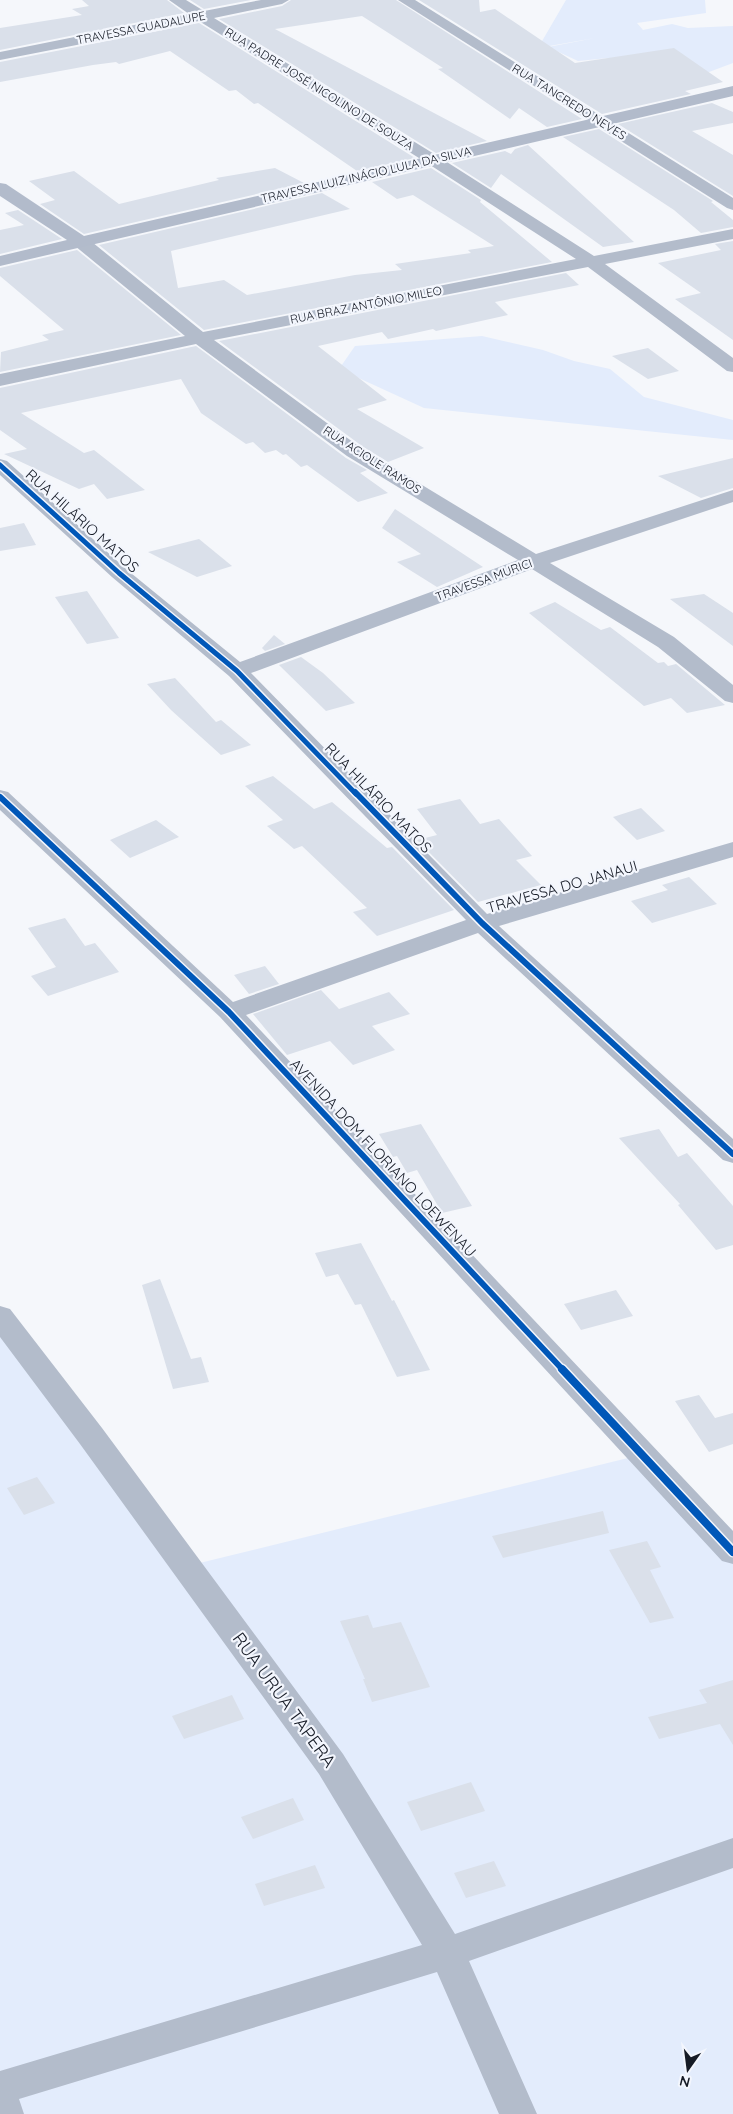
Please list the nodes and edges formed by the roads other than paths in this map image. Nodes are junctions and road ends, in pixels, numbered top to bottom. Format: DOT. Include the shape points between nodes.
graph roads {
  1 [pos="176,0"];
  2 [pos="282,0"];
  3 [pos="404,0"];
  4 [pos="202,16"];
  5 [pos="0,56"];
  6 [pos="733,91"];
  7 [pos="601,121"];
  8 [pos="434,160"];
  9 [pos="0,188"];
  10 [pos="733,206"];
  11 [pos="733,234"];
  12 [pos="81,242"];
  13 [pos="0,261"];
  14 [pos="590,261"];
  15 [pos="199,338"];
  16 [pos="733,367"];
  17 [pos="0,380"];
  18 [pos="0,465"];
  19 [pos="733,496"];
  20 [pos="535,561"];
  21 [pos="237,671"];
  22 [pos="733,696"];
  23 [pos="0,797"];
  24 [pos="733,850"];
  25 [pos="482,923"];
  26 [pos="229,1012"];
  27 [pos="733,1154"];
  28 [pos="0,1316"];
  29 [pos="733,1552"];
  30 [pos="733,1853"];
  31 [pos="448,1952"];
  32 [pos="0,2088"];
  33 [pos="0,2100"];
  34 [pos="5,2114"];
  35 [pos="518,2114"];
  1 -- 4 [label="street, RUA PADRE JOSÉ NICOLINO DE SOUZA"];
  2 -- 4 [label="street, TRAVESSA GUADALUPE"];
  3 -- 7 [label="street, RUA TANCREDO NEVES"];
  4 -- 5 [label="street, TRAVESSA GUADALUPE"];
  4 -- 8 [label="street, RUA PADRE JOSÉ NICOLINO DE SOUZA"];
  6 -- 7 [label="street, TRAVESSA LUIZ INÁCIO LULA DA SILVA"];
  7 -- 8 [label="street, TRAVESSA LUIZ INÁCIO LULA DA SILVA"];
  7 -- 10 [label="street, RUA TANCREDO NEVES"];
  8 -- 12 [label="street, TRAVESSA LUIZ INÁCIO LULA DA SILVA"];
  8 -- 14 [label="street, RUA PADRE JOSÉ NICOLINO DE SOUZA"];
  9 -- 12 [label="street, RUA ACIOLE RAMOS"];
  11 -- 14 [label="street, RUA BRAZ ANTÔNIO MILEO"];
  12 -- 13 [label="street, TRAVESSA LUIZ INÁCIO LULA DA SILVA"];
  12 -- 15 [label="street, RUA ACIOLE RAMOS"];
  14 -- 15 [label="street, RUA BRAZ ANTÔNIO MILEO"];
  14 -- 16 [label="street, RUA PADRE JOSÉ NICOLINO DE SOUZA"];
  15 -- 17 [label="street, RUA BRAZ ANTÔNIO MILEO"];
  15 -- 20 [label="street, RUA ACIOLE RAMOS" via="354,452"];
  18 -- 21 [label="street, RUA HILÁRIO MATOS" via="120,573"];
  19 -- 20 [label="street, TRAVESSA MURICI"];
  20 -- 21 [label="street, TRAVESSA MURICI"];
  20 -- 22 [label="street, RUA ACIOLE RAMOS" via="666,642"];
  21 -- 25 [label="street, RUA HILÁRIO MATOS"];
  23 -- 26 [label="street, AVENIDA DOM FLORIANO LOEWENAU"];
  24 -- 25 [label="street, TRAVESSA DO JANAUI"];
  25 -- 26 [label="street, TRAVESSA DO JANAUI"];
  25 -- 27 [label="street, RUA HILÁRIO MATOS"];
  26 -- 29 [label="street, AVENIDA DOM FLORIANO LOEWENAU"];
  28 -- 31 [label="street, RUA URUA TAPERA" via="331,1764"];
  30 -- 31 [label="street"];
  31 -- 32 [label="street"];
  31 -- 35 [label="street, RUA URUA TAPERA"];
  33 -- 34 [label="street"];
}
